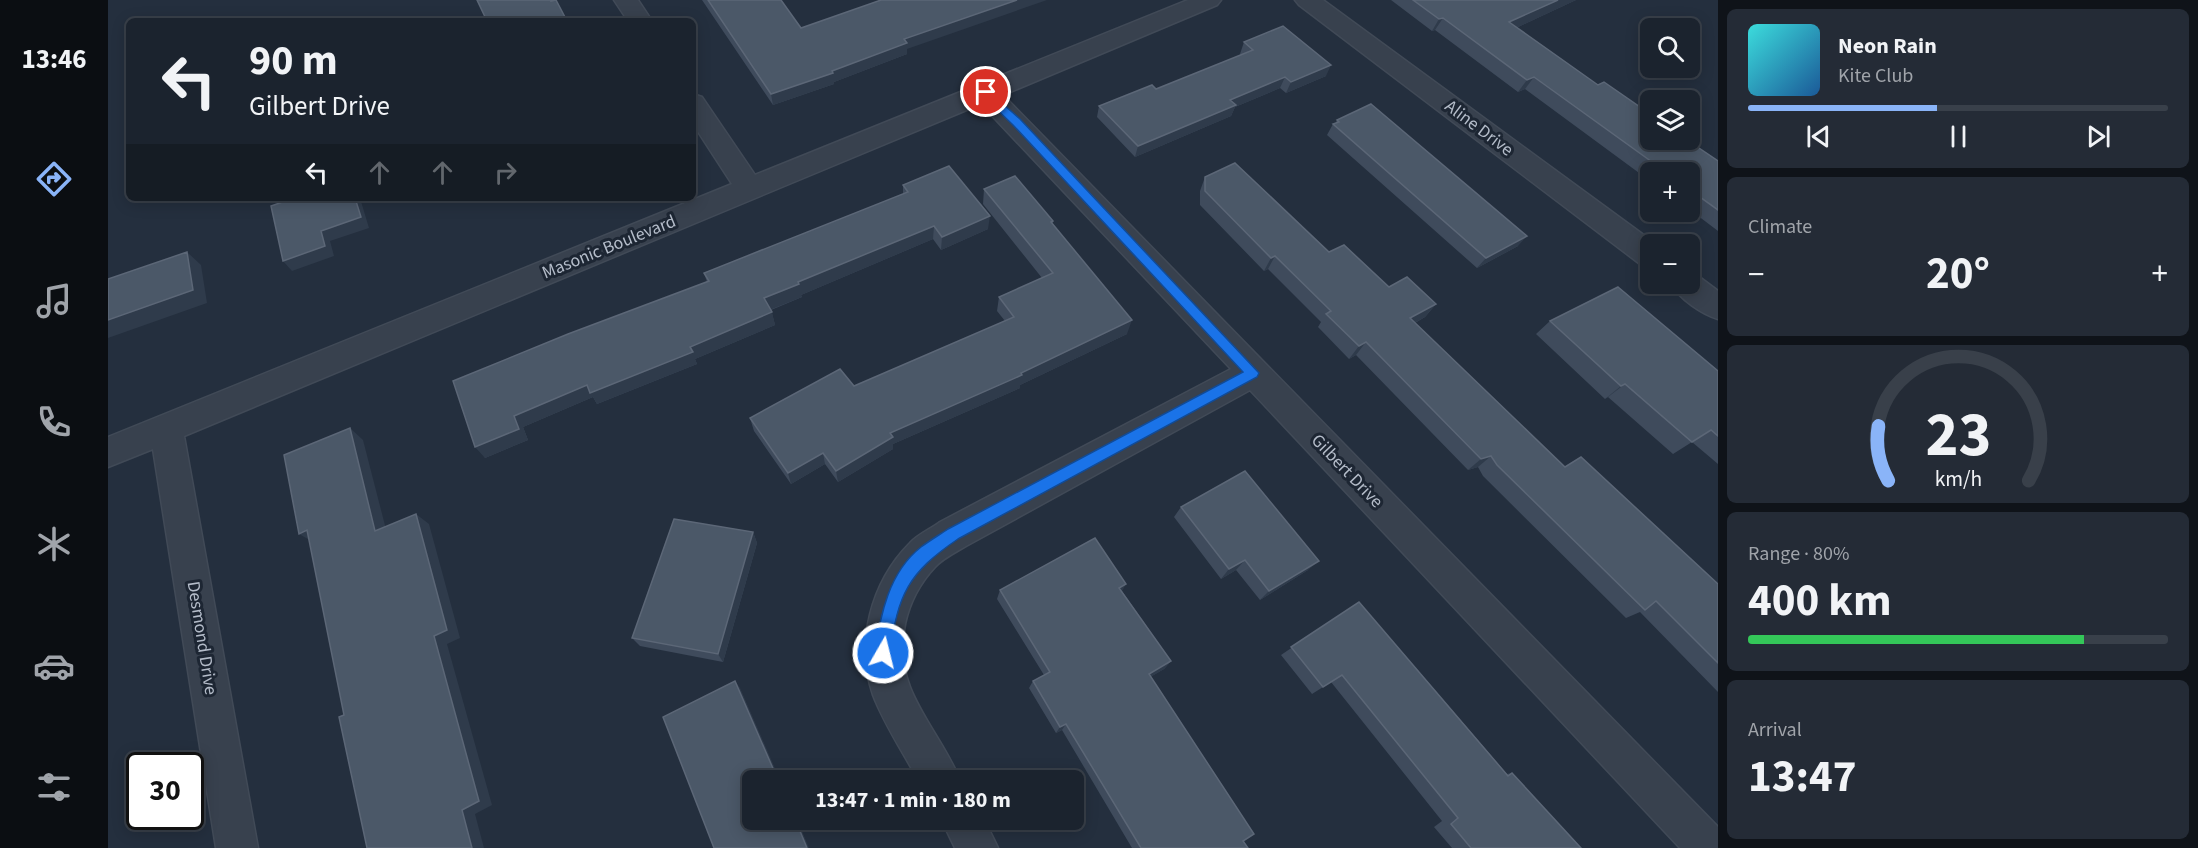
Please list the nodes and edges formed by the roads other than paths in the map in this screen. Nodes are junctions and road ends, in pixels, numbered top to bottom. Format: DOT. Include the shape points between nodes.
graph roads {
  1 [pos="626,0"];
  2 [pos="1209,0"];
  3 [pos="1307,0"];
  4 [pos="638,18"];
  5 [pos="986,92"];
  6 [pos="696,108"];
  7 [pos="750,190"];
  8 [pos="1640,249"];
  9 [pos="1700,294"];
  10 [pos="1718,307"];
  11 [pos="1252,373"];
  12 [pos="166,428"];
  13 [pos="108,452"];
  14 [pos="934,770"];
  15 [pos="968,830"];
  16 [pos="237,848"];
  17 [pos="977,848"];
  18 [pos="1709,848"];
  1 -- 4 [label="street"];
  2 -- 5 [label="street, Masonic Boulevard"];
  3 -- 8 [label="street, Aline Drive"];
  5 -- 7 [label="street, Masonic Boulevard"];
  5 -- 11 [label="street, Gilbert Drive"];
  6 -- 7 [label="street"];
  7 -- 12 [label="street, Masonic Boulevard"];
  9 -- 10 [label="street"];
  11 -- 14 [label="street" via="953,534 924,553 906,575 888,613 883,653 892,693"];
  11 -- 18 [label="street, Gilbert Drive"];
  12 -- 13 [label="street, Masonic Boulevard"];
  12 -- 16 [label="street, Desmond Drive"];
  15 -- 17 [label="street"];
}
